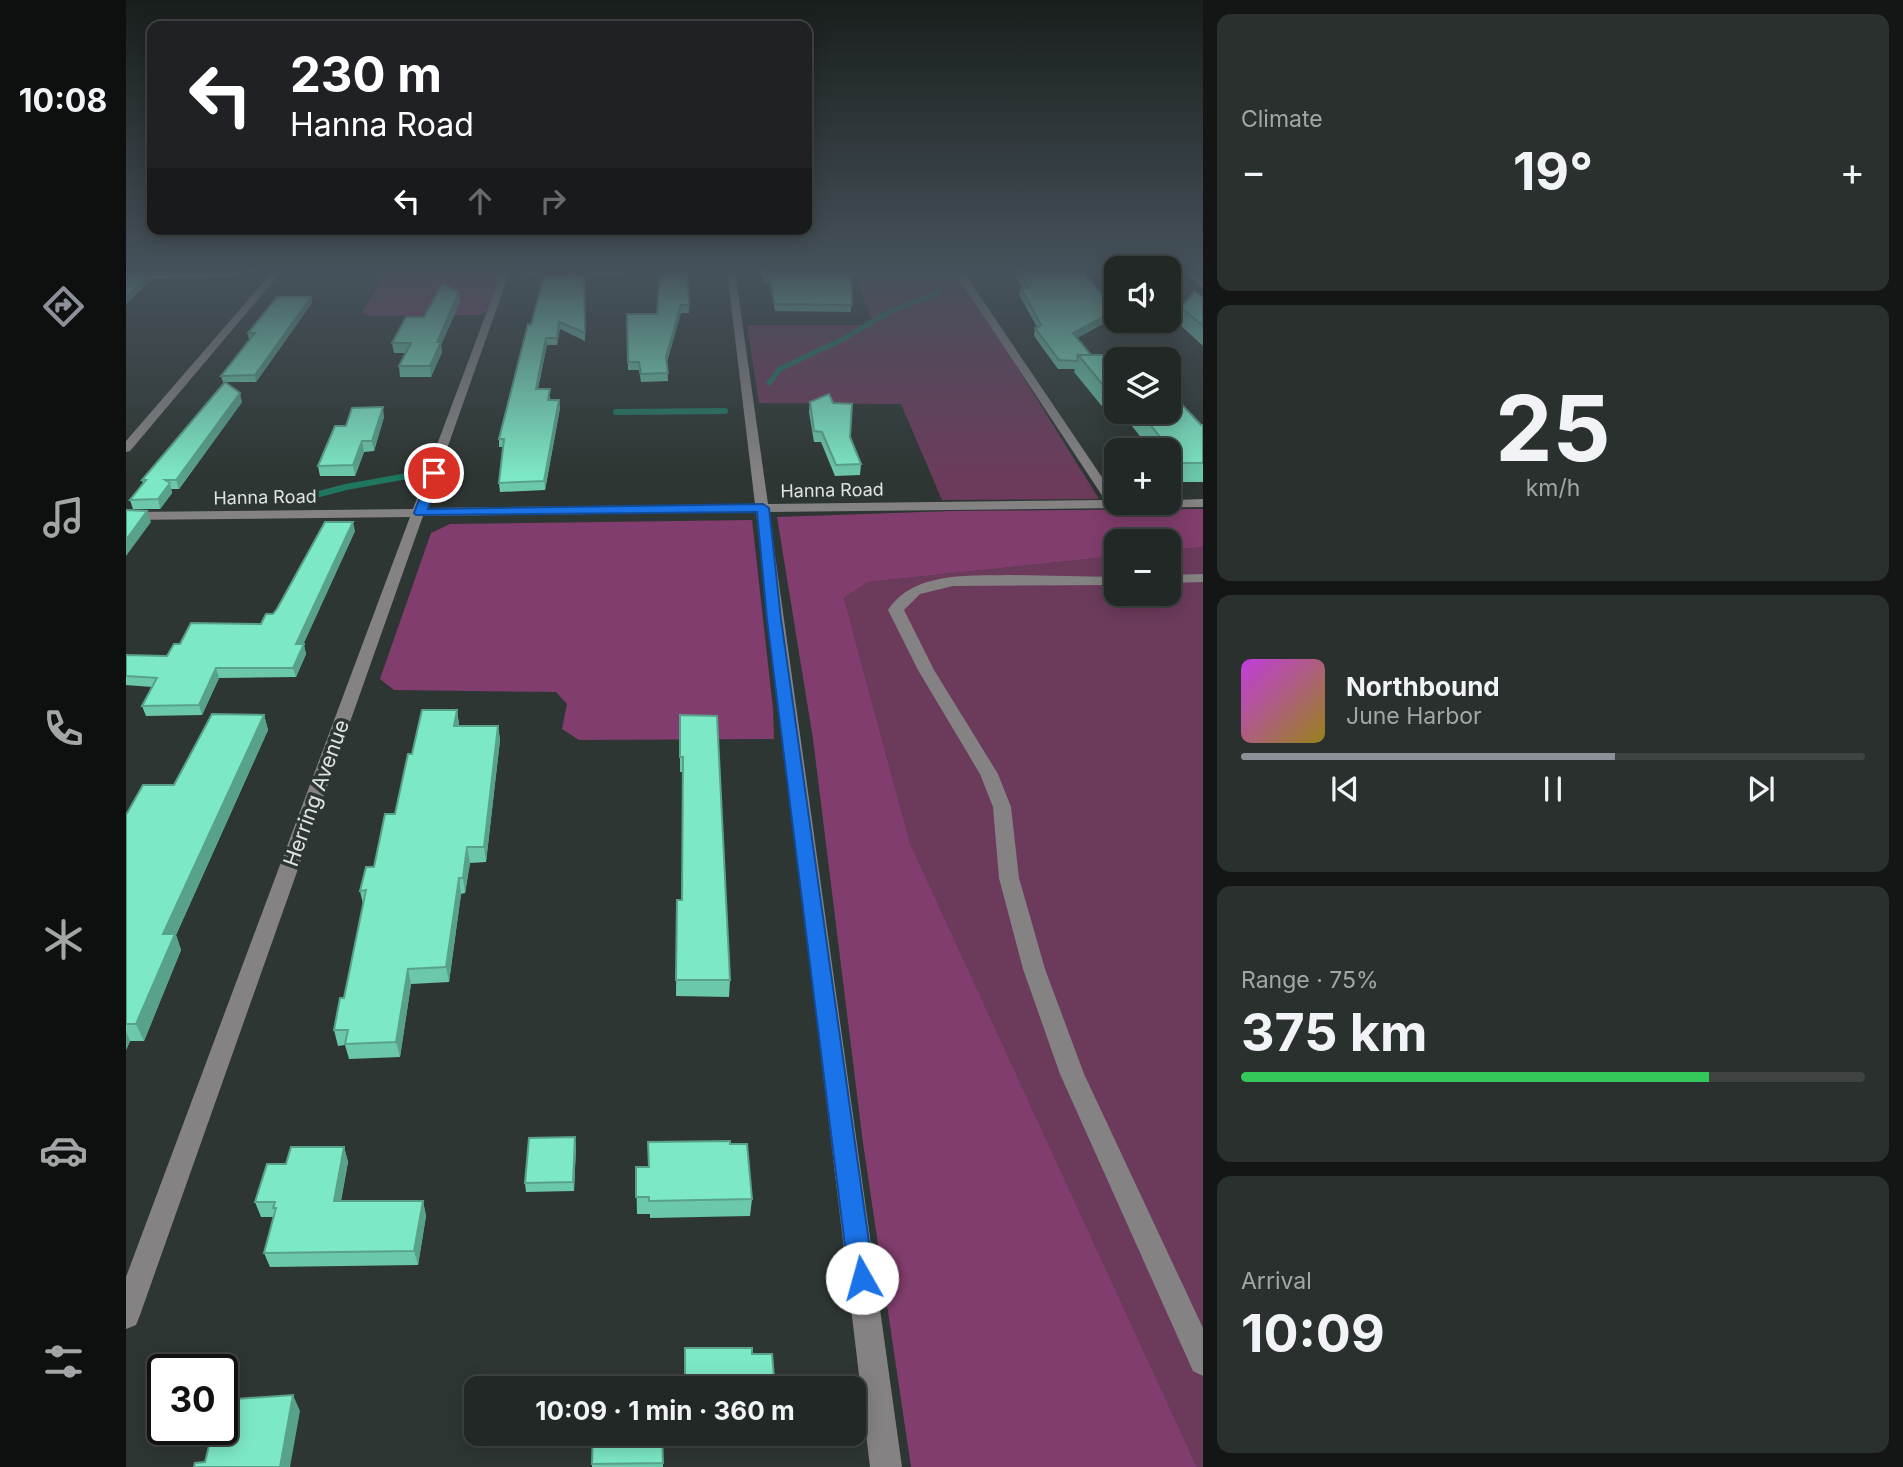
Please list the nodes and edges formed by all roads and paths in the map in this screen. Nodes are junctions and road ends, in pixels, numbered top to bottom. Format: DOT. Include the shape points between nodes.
graph roads {
  1 [pos="219,339"];
  2 [pos="482,339"];
  3 [pos="740,339"];
  4 [pos="1004,339"];
  5 [pos="126,448"];
  6 [pos="1104,489"];
  7 [pos="1181,503"];
  8 [pos="1203,503"];
  9 [pos="1104,504"];
  10 [pos="763,508"];
  11 [pos="420,513"];
  12 [pos="126,516"];
  13 [pos="1203,578"];
  14 [pos="1181,579"];
  15 [pos="1104,581"];
  16 [pos="126,1315"];
  17 [pos="1203,1361"];
  18 [pos="886,1467"];
  1 -- 5 [label="street"];
  2 -- 11 [label="street, Herring Avenue"];
  3 -- 10 [label="street"];
  4 -- 6 [label="street"];
  7 -- 8 [label="street, Hanna Road"];
  9 -- 10 [label="street, Hanna Road"];
  10 -- 11 [label="street, Hanna Road"];
  10 -- 18 [label="street"];
  11 -- 12 [label="street, Hanna Road"];
  11 -- 16 [label="street, Herring Avenue"];
  13 -- 14 [label="street"];
  15 -- 17 [label="street" via="933,585 916,590 896,610 926,670 989,774 1002,807 1009,878 1034,969 1072,1074"];
}
